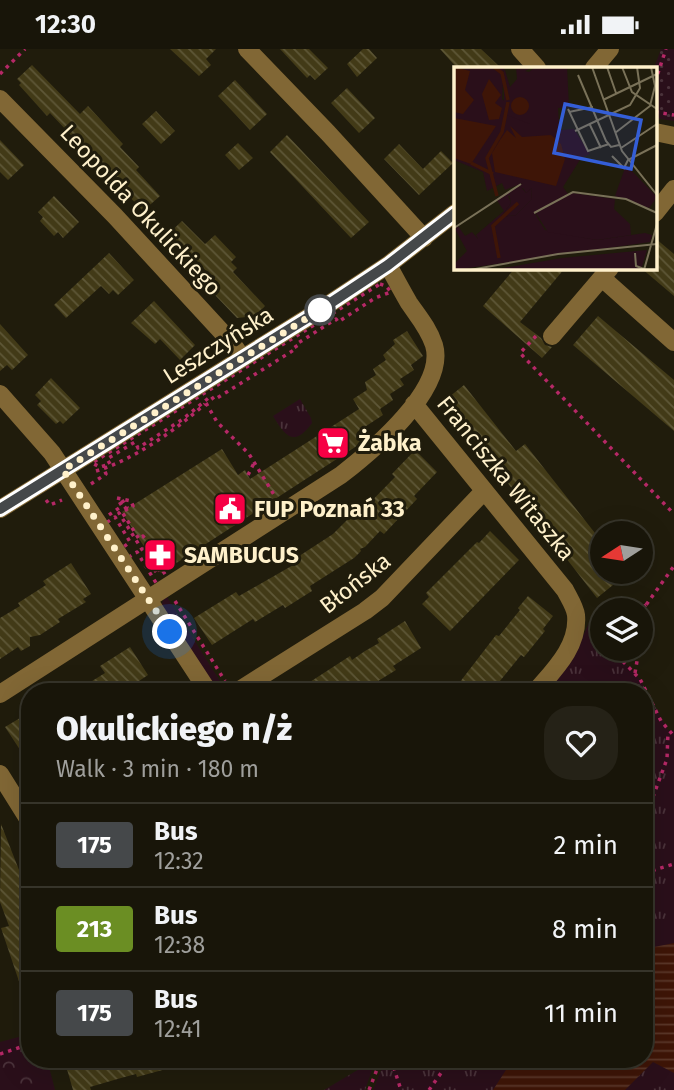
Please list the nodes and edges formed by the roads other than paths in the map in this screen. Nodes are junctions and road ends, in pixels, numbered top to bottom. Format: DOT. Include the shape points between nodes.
graph roads {
  1 [pos="247,49"];
  2 [pos="520,49"];
  3 [pos="610,49"];
  4 [pos="536,67"];
  5 [pos="595,67"];
  6 [pos="0,99"];
  7 [pos="656,132"];
  8 [pos="674,136"];
  9 [pos="674,189"];
  10 [pos="656,212"];
  11 [pos="454,214"];
  12 [pos="424,238"];
  13 [pos="388,265"];
  14 [pos="606,273"];
  15 [pos="552,336"];
  16 [pos="674,342"];
  17 [pos="242,358"];
  18 [pos="0,394"];
  19 [pos="414,404"];
  20 [pos="63,470"];
  21 [pos="484,491"];
  22 [pos="0,509"];
  23 [pos="149,600"];
  24 [pos="203,683"];
  25 [pos="251,683"];
  26 [pos="543,683"];
  27 [pos="0,694"];
  28 [pos="0,774"];
  29 [pos="21,808"];
  1 -- 12 [label="street"];
  2 -- 4 [label="street"];
  3 -- 5 [label="street"];
  6 -- 17 [label="street, Leopolda Okulickiego" via="115,216"];
  7 -- 8 [label="street"];
  9 -- 10 [label="street"];
  11 -- 12 [label="street, Leszczyńska"];
  12 -- 13 [label="street, Leszczyńska"];
  13 -- 17 [label="street, Leszczyńska"];
  13 -- 19 [label="street" via="434,345 432,376"];
  14 -- 15 [label="street"];
  14 -- 16 [label="street"];
  17 -- 20 [label="street, Leszczyńska"];
  18 -- 20 [label="street"];
  19 -- 21 [label="street, Franciszka Witaszka"];
  19 -- 23 [label="street" via="370,453"];
  20 -- 22 [label="street, Leszczyńska"];
  20 -- 23 [label="street"];
  21 -- 25 [label="street, Błońska" via="382,598"];
  21 -- 26 [label="street, Franciszka Witaszka" via="565,590 576,613 576,634"];
  23 -- 24 [label="street"];
  23 -- 27 [label="street"];
  28 -- 29 [label="street"];
}
